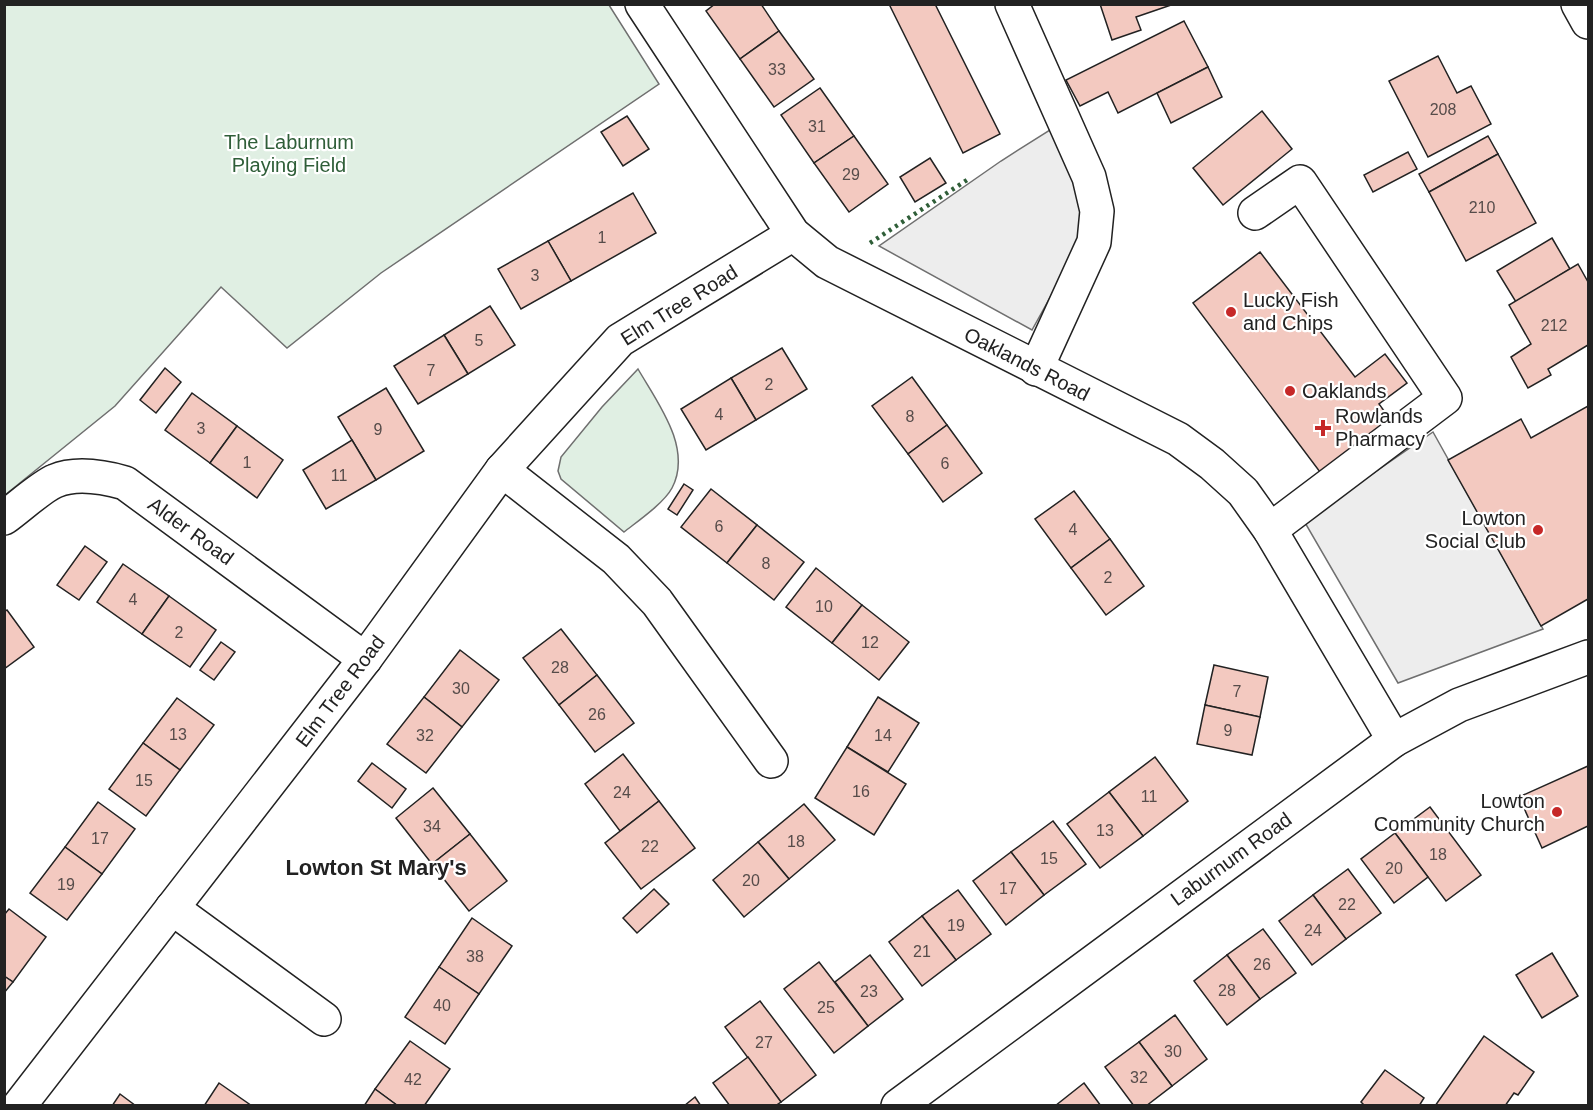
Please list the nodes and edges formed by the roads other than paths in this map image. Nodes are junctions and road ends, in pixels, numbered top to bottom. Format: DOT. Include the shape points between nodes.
graph roads {
  1 [pos="642,4"];
  2 [pos="1011,4"];
  3 [pos="1578,4"];
  4 [pos="1588,22"];
  5 [pos="1255,213"];
  6 [pos="793,234"];
  7 [pos="1036,369"];
  8 [pos="502,470"];
  9 [pos="4,518"];
  10 [pos="1270,530"];
  11 [pos="1588,657"];
  12 [pos="365,659"];
  13 [pos="1394,740"];
  14 [pos="771,761"];
  15 [pos="172,908"];
  16 [pos="324,1019"];
  17 [pos="18,1106"];
  18 [pos="898,1106"];
  1 -- 6 [label="street, Oaklands Road"];
  2 -- 7 [label="street" via="1089,177 1097,211 1094,242"];
  3 -- 4 [label="street"];
  5 -- 10 [label="street" via="1299,182 1445,398"];
  6 -- 7 [label="street, Oaklands Road" via="827,262"];
  6 -- 8 [label="street, Elm Tree Road" via="620,340"];
  7 -- 10 [label="street, Oaklands Road" via="1178,439 1243,492"];
  8 -- 12 [label="street, Elm Tree Road"];
  8 -- 14 [label="street" via="616,559 657,602"];
  9 -- 12 [label="street, Alder Road" via="54,481 102,477 125,483"];
  10 -- 13 [label="street, Oaklands Road"];
  11 -- 13 [label="street, Laburnum Road" via="1459,705"];
  12 -- 15 [label="street, Elm Tree Road"];
  13 -- 18 [label="street, Laburnum Road"];
  15 -- 16 [label="street"];
  15 -- 17 [label="street, Elm Tree Road"];
}
